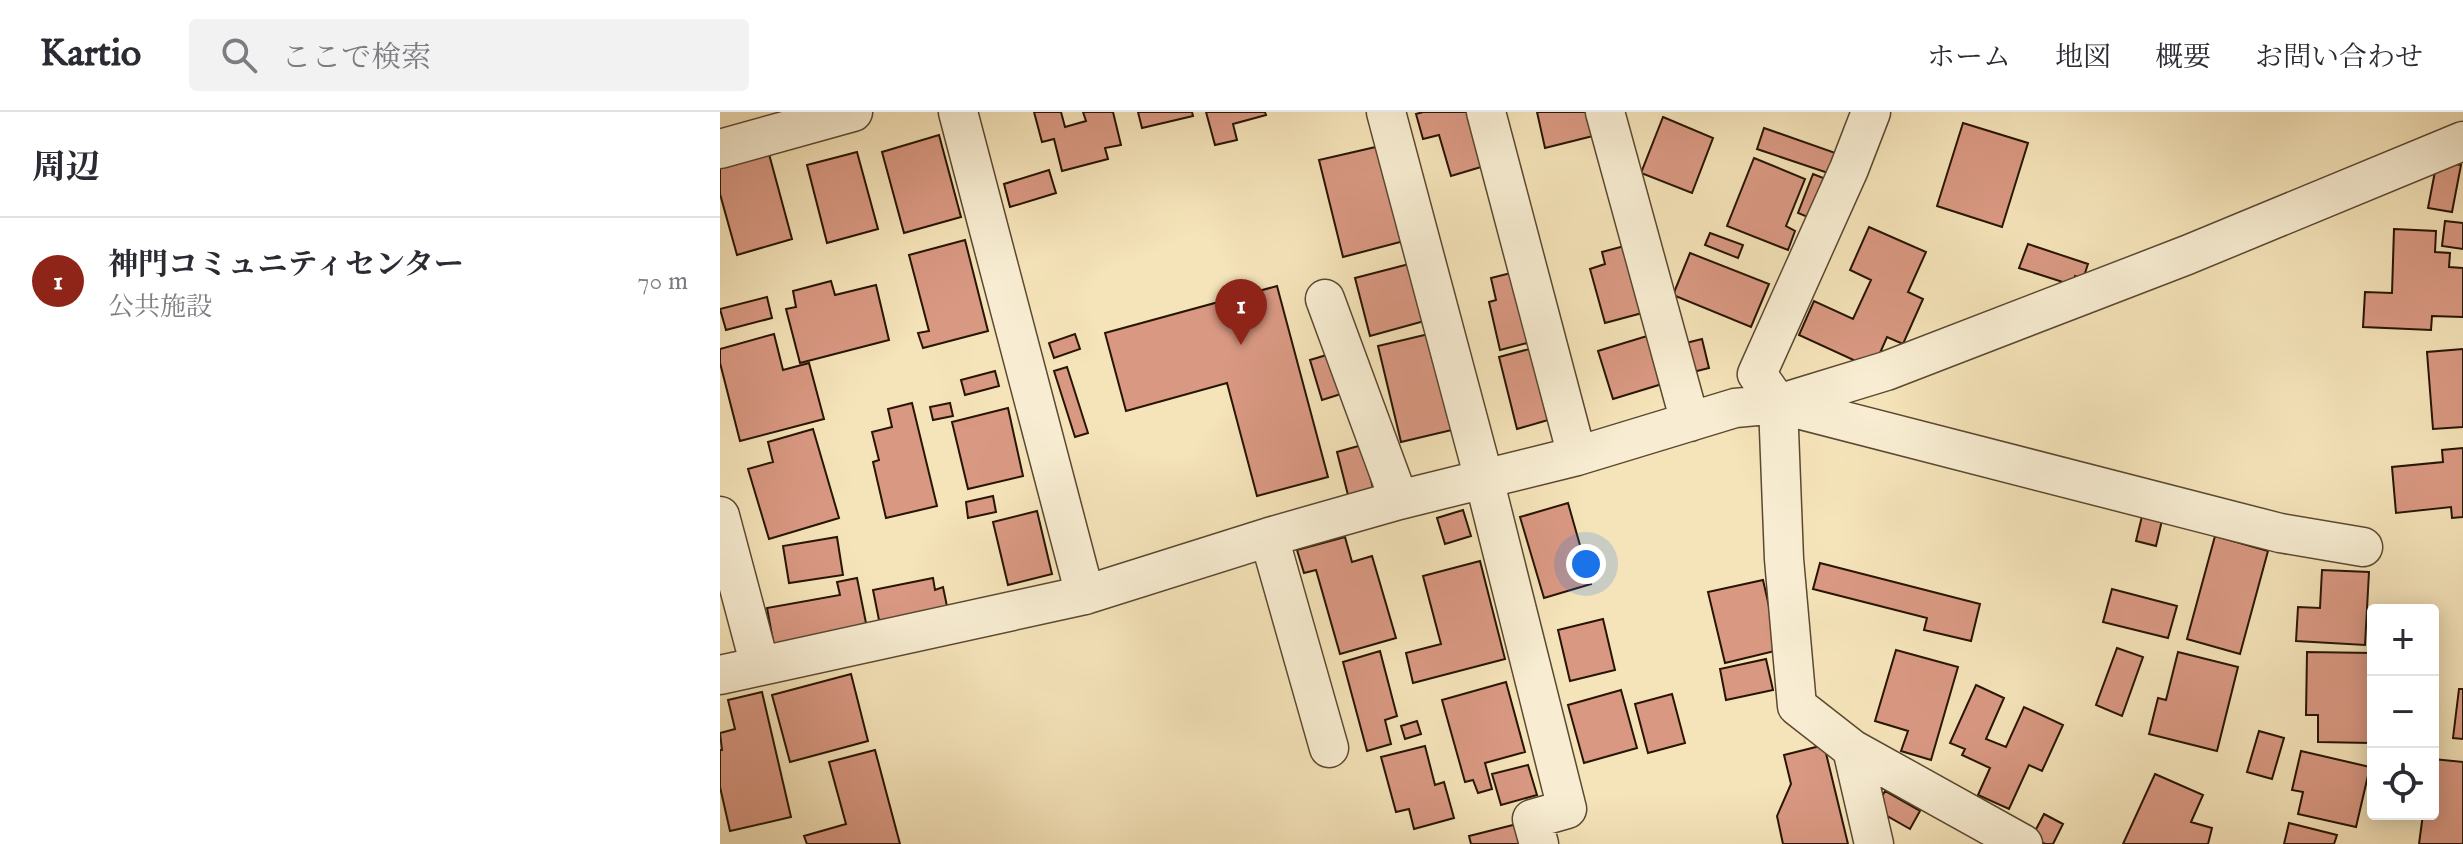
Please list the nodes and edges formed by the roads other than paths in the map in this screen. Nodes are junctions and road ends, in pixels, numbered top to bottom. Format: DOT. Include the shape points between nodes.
graph roads {
  1 [pos="853,112"];
  2 [pos="958,112"];
  3 [pos="1386,112"];
  4 [pos="1486,112"];
  5 [pos="1605,112"];
  6 [pos="1871,112"];
  7 [pos="2463,141"];
  8 [pos="720,149"];
  9 [pos="1325,299"];
  10 [pos="1778,404"];
  11 [pos="1690,422"];
  12 [pos="1577,456"];
  13 [pos="1484,479"];
  14 [pos="1399,500"];
  15 [pos="720,516"];
  16 [pos="1269,537"];
  17 [pos="2363,547"];
  18 [pos="1085,595"];
  19 [pos="760,666"];
  20 [pos="720,675"];
  21 [pos="1329,748"];
  22 [pos="1852,749"];
  23 [pos="1539,844"];
  24 [pos="1874,844"];
  25 [pos="2023,844"];
  1 -- 8 [label="street"];
  2 -- 18 [label="street"];
  3 -- 13 [label="street"];
  4 -- 12 [label="street"];
  5 -- 11 [label="street"];
  6 -- 10 [label="street" via="1757,374"];
  7 -- 10 [label="street" via="2187,255 1900,365"];
  9 -- 14 [label="street"];
  10 -- 11 [label="street" via="1735,408"];
  10 -- 17 [label="street" via="2280,533"];
  10 -- 22 [label="street" via="1797,706"];
  11 -- 12 [label="street"];
  12 -- 13 [label="street"];
  13 -- 14 [label="street"];
  13 -- 23 [label="street" via="1567,809 1532,819"];
  14 -- 16 [label="street"];
  15 -- 19 [label="street"];
  16 -- 18 [label="street"];
  16 -- 21 [label="street"];
  18 -- 19 [label="street"];
  19 -- 20 [label="street"];
  22 -- 24 [label="street"];
  22 -- 25 [label="street"];
}
